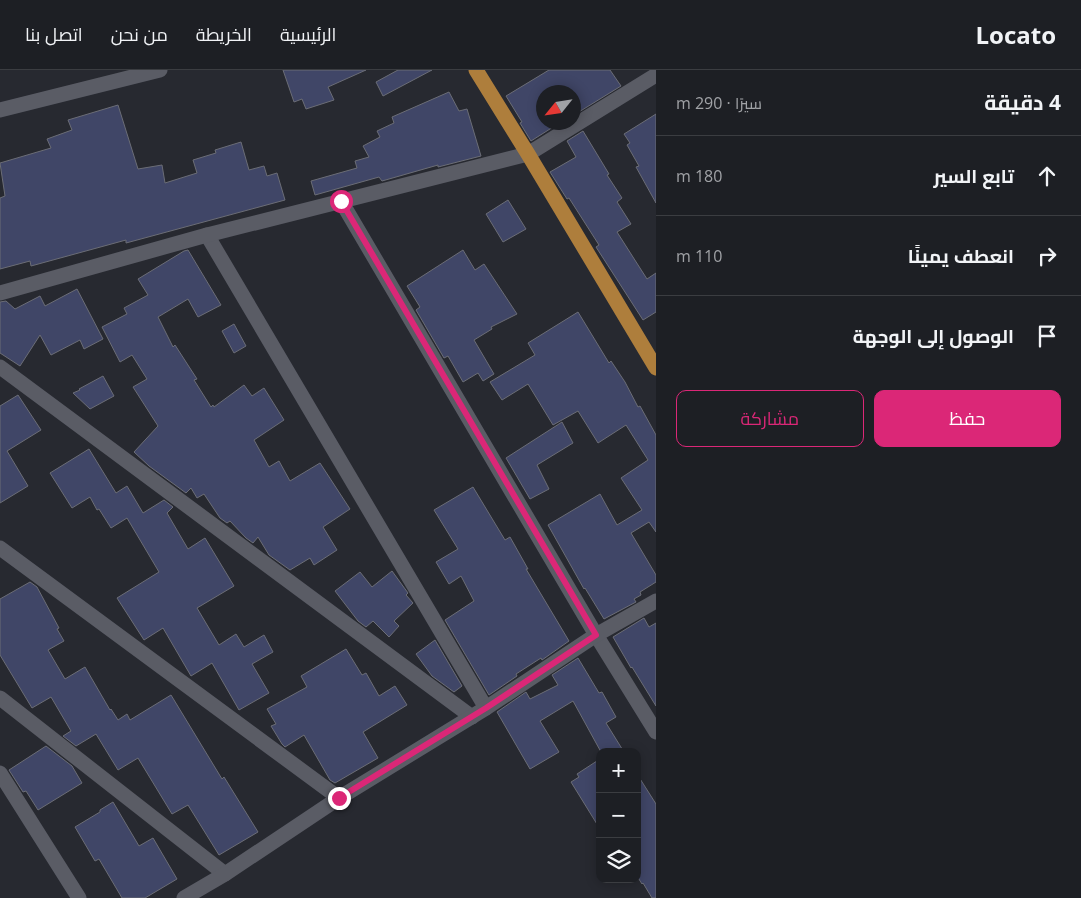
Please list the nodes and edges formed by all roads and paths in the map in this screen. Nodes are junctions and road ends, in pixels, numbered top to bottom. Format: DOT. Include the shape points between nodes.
graph roads {
  1 [pos="160,70"];
  2 [pos="476,70"];
  3 [pos="646,76"];
  4 [pos="0,110"];
  5 [pos="528,154"];
  6 [pos="341,201"];
  7 [pos="207,235"];
  8 [pos="0,293"];
  9 [pos="0,367"];
  10 [pos="656,368"];
  11 [pos="0,548"];
  12 [pos="656,601"];
  13 [pos="596,635"];
  14 [pos="0,698"];
  15 [pos="486,708"];
  16 [pos="472,716"];
  17 [pos="654,726"];
  18 [pos="0,773"];
  19 [pos="339,798"];
  20 [pos="225,874"];
  21 [pos="79,898"];
  22 [pos="184,898"];
  1 -- 4 [label="street"];
  2 -- 5 [label="main road"];
  3 -- 5 [label="street"];
  5 -- 6 [label="street"];
  5 -- 10 [label="main road"];
  6 -- 7 [label="street"];
  6 -- 13 [label="street"];
  7 -- 8 [label="street"];
  7 -- 15 [label="street"];
  9 -- 16 [label="street"];
  11 -- 19 [label="street"];
  12 -- 13 [label="street"];
  13 -- 15 [label="street"];
  13 -- 17 [label="street"];
  14 -- 20 [label="street"];
  15 -- 16 [label="street"];
  16 -- 19 [label="street"];
  18 -- 21 [label="street"];
  19 -- 20 [label="street"];
  20 -- 22 [label="street"];
}
